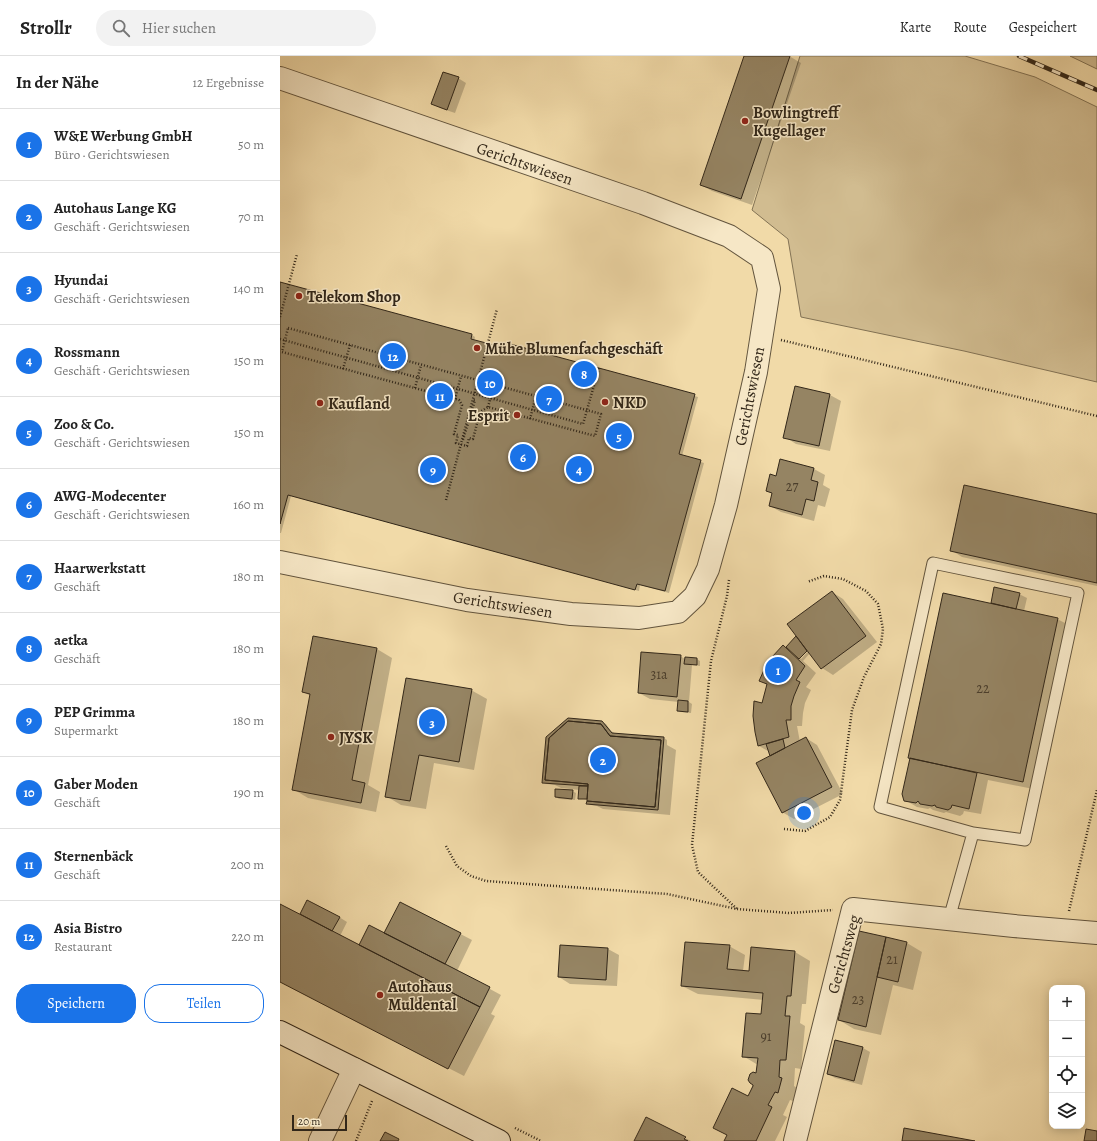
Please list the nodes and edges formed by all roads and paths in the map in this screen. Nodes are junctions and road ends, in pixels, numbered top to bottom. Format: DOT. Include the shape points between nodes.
graph roads {
  1 [pos="286,83"];
  2 [pos="297,254"];
  3 [pos="497,310"];
  4 [pos="280,318"];
  5 [pos="761,335"];
  6 [pos="280,339"];
  7 [pos="350,345"];
  8 [pos="281,351"];
  9 [pos="421,365"];
  10 [pos="599,368"];
  11 [pos="343,369"];
  12 [pos="461,376"];
  13 [pos="494,385"];
  14 [pos="415,388"];
  15 [pos="475,393"];
  16 [pos="536,396"];
  17 [pos="455,399"];
  18 [pos="488,407"];
  19 [pos="1097,416"];
  20 [pos="530,419"];
  21 [pos="461,444"];
  22 [pos="446,500"];
  23 [pos="280,562"];
  24 [pos="729,580"];
  25 [pos="807,582"];
  26 [pos="1097,790"];
  27 [pos="784,829"];
  28 [pos="972,833"];
  29 [pos="446,846"];
  30 [pos="737,909"];
  31 [pos="853,909"];
  32 [pos="949,919"];
  33 [pos="1064,931"];
  34 [pos="1097,933"];
  35 [pos="280,1032"];
  36 [pos="354,1069"];
  37 [pos="380,1082"];
  38 [pos="320,1141"];
  39 [pos="356,1141"];
  40 [pos="499,1141"];
  41 [pos="794,1141"];
  1 -- 5 [label="street, Gerichtswiesen" via="642,203 729,236 762,258 769,289"];
  2 -- 4 [label="path"];
  3 -- 15 [label="path"];
  5 -- 19 [label="path"];
  5 -- 23 [label="street, Gerichtswiesen" via="756,372 726,505 708,569 695,596 678,612 639,618 534,610 459,598"];
  6 -- 15 [label="path"];
  7 -- 8 [label="path" via="288,328"];
  7 -- 9 [label="path"];
  7 -- 11 [label="path, bridge"];
  8 -- 11 [label="path"];
  9 -- 12 [label="path"];
  9 -- 14 [label="path, bridge"];
  10 -- 15 [label="path" via="583,424"];
  11 -- 14 [label="path"];
  12 -- 13 [label="path"];
  12 -- 17 [label="path, bridge"];
  13 -- 16 [label="path"];
  13 -- 18 [label="path, bridge"];
  14 -- 17 [label="path"];
  15 -- 21 [label="path"];
  16 -- 20 [label="path, bridge"];
  16 -- 20 [label="path" via="601,414 599,422 595,436"];
  17 -- 21 [label="path" via="460,400 462,405 454,434 458,435 456,443"];
  18 -- 20 [label="path"];
  18 -- 21 [label="path" via="480,412 473,439 469,438 467,446"];
  21 -- 22 [label="path"];
  24 -- 30 [label="path" via="711,661 692,845 698,872"];
  25 -- 27 [label="path" via="824,576 843,579 866,591 878,604 883,629 881,644 864,677 852,710 840,800 830,817 805,831"];
  26 -- 33 [label="path"];
  28 -- 28 [label="lane" via="1025,840 1078,594 933,563 880,807"];
  28 -- 32 [label="lane"];
  29 -- 30 [label="path" via="457,866 471,876 486,881 667,894"];
  30 -- 31 [label="path" via="789,913"];
  31 -- 32 [label="street, Gerichtsweg"];
  31 -- 41 [label="street, Gerichtsweg"];
  32 -- 33 [label="street, Gerichtsweg"];
  33 -- 34 [label="street, Gerichtsweg"];
  35 -- 36 [label="street"];
  36 -- 37 [label="street"];
  36 -- 38 [label="street"];
  37 -- 39 [label="path"];
  37 -- 40 [label="street"];
}
